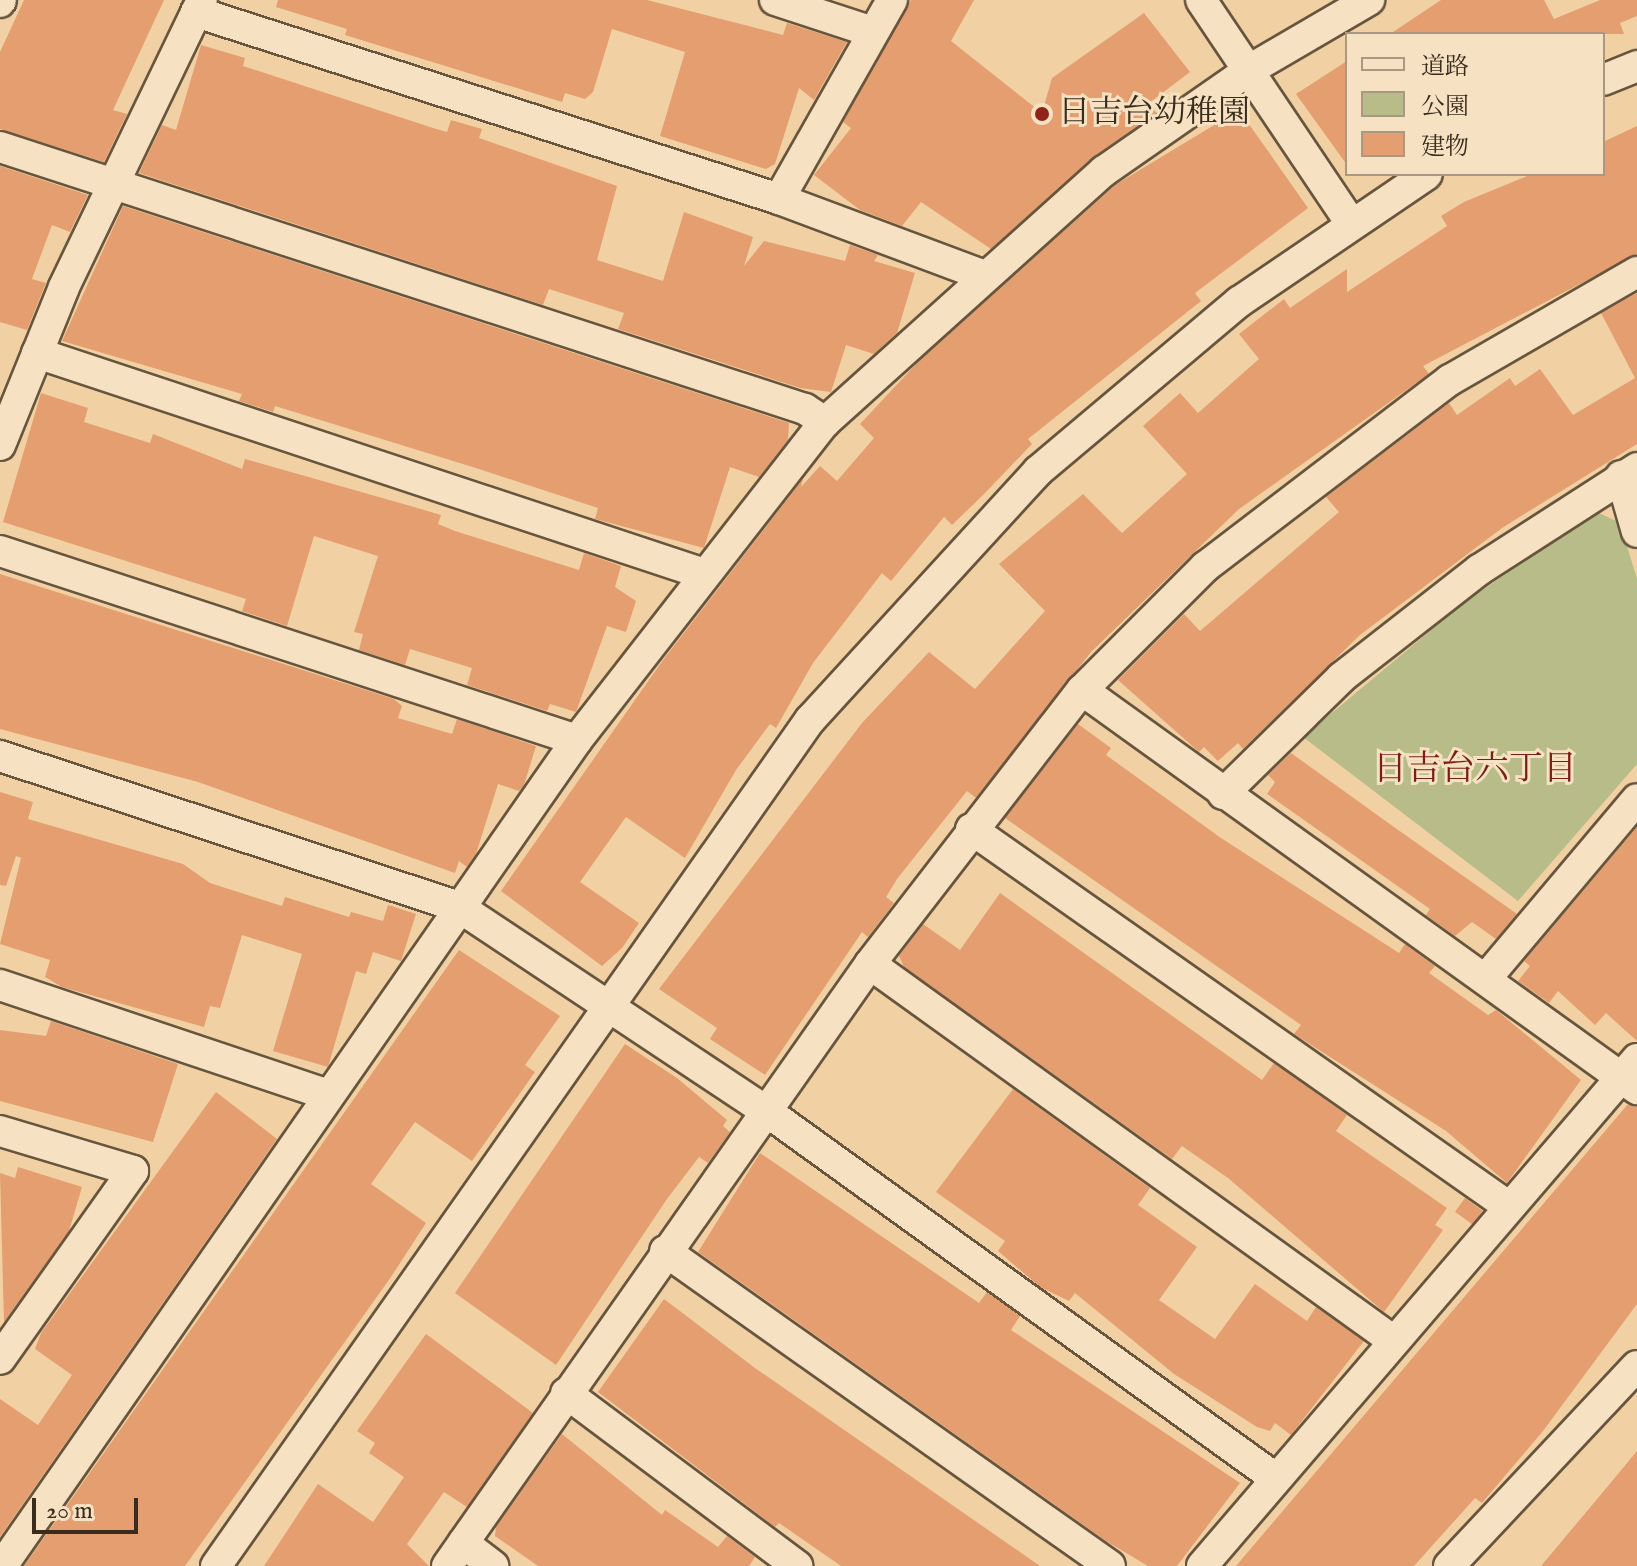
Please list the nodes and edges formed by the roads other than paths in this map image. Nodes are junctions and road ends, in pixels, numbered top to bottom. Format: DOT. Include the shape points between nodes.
graph roads {
  1 [pos="775,0"];
  2 [pos="892,0"];
  3 [pos="1201,0"];
  4 [pos="1369,0"];
  5 [pos="199,6"];
  6 [pos="870,31"];
  7 [pos="1637,66"];
  8 [pos="1251,69"];
  9 [pos="1605,79"];
  10 [pos="0,147"];
  11 [pos="1424,176"];
  12 [pos="116,185"];
  13 [pos="779,199"];
  14 [pos="1350,222"];
  15 [pos="1637,272"];
  16 [pos="982,275"];
  17 [pos="37,353"];
  18 [pos="825,422"];
  19 [pos="0,445"];
  20 [pos="1629,472"];
  21 [pos="1637,532"];
  22 [pos="0,551"];
  23 [pos="701,573"];
  24 [pos="1082,690"];
  25 [pos="577,740"];
  26 [pos="0,756"];
  27 [pos="1223,794"];
  28 [pos="1637,799"];
  29 [pos="971,829"];
  30 [pos="459,907"];
  31 [pos="870,964"];
  32 [pos="1488,976"];
  33 [pos="0,985"];
  34 [pos="611,1006"];
  35 [pos="1631,1075"];
  36 [pos="326,1094"];
  37 [pos="769,1113"];
  38 [pos="0,1131"];
  39 [pos="1508,1206"];
  40 [pos="665,1251"];
  41 [pos="1391,1339"];
  42 [pos="2,1350"];
  43 [pos="1637,1366"];
  44 [pos="566,1393"];
  45 [pos="1275,1478"];
  46 [pos="455,1555"];
  47 [pos="2,1566"];
  48 [pos="216,1566"];
  49 [pos="493,1566"];
  50 [pos="797,1566"];
  51 [pos="1110,1566"];
  52 [pos="1202,1566"];
  53 [pos="1449,1566"];
  1 -- 6 [label="street"];
  2 -- 6 [label="street"];
  3 -- 8 [label="street"];
  4 -- 8 [label="street"];
  5 -- 12 [label="street"];
  5 -- 13 [label="street"];
  6 -- 13 [label="street"];
  7 -- 9 [label="street"];
  8 -- 14 [label="street"];
  8 -- 16 [label="street" via="1104,171"];
  10 -- 12 [label="street"];
  11 -- 14 [label="street"];
  12 -- 17 [label="street"];
  12 -- 18 [label="street" via="805,409"];
  13 -- 16 [label="street"];
  14 -- 34 [label="street" via="1239,302 1038,471 957,552 810,720"];
  15 -- 24 [label="street" via="1450,380 1205,567"];
  16 -- 18 [label="street"];
  17 -- 19 [label="street"];
  17 -- 23 [label="street"];
  18 -- 23 [label="street"];
  20 -- 21 [label="street"];
  20 -- 27 [label="street" via="1479,570 1342,677"];
  22 -- 25 [label="street"];
  23 -- 25 [label="street"];
  24 -- 27 [label="street"];
  24 -- 29 [label="street"];
  25 -- 30 [label="street"];
  26 -- 30 [label="street"];
  27 -- 32 [label="street"];
  28 -- 32 [label="street"];
  29 -- 31 [label="street"];
  29 -- 39 [label="street"];
  30 -- 34 [label="street"];
  30 -- 36 [label="street"];
  31 -- 37 [label="street"];
  31 -- 41 [label="street"];
  32 -- 35 [label="street"];
  33 -- 36 [label="street"];
  34 -- 37 [label="street"];
  34 -- 48 [label="street"];
  35 -- 39 [label="street"];
  36 -- 47 [label="street"];
  37 -- 40 [label="street"];
  37 -- 45 [label="street"];
  38 -- 42 [label="street" via="133,1171"];
  39 -- 41 [label="street"];
  40 -- 44 [label="street"];
  40 -- 51 [label="street"];
  41 -- 45 [label="street"];
  43 -- 53 [label="street"];
  44 -- 46 [label="street"];
  44 -- 50 [label="street"];
  45 -- 52 [label="street"];
  46 -- 49 [label="street"];
}
